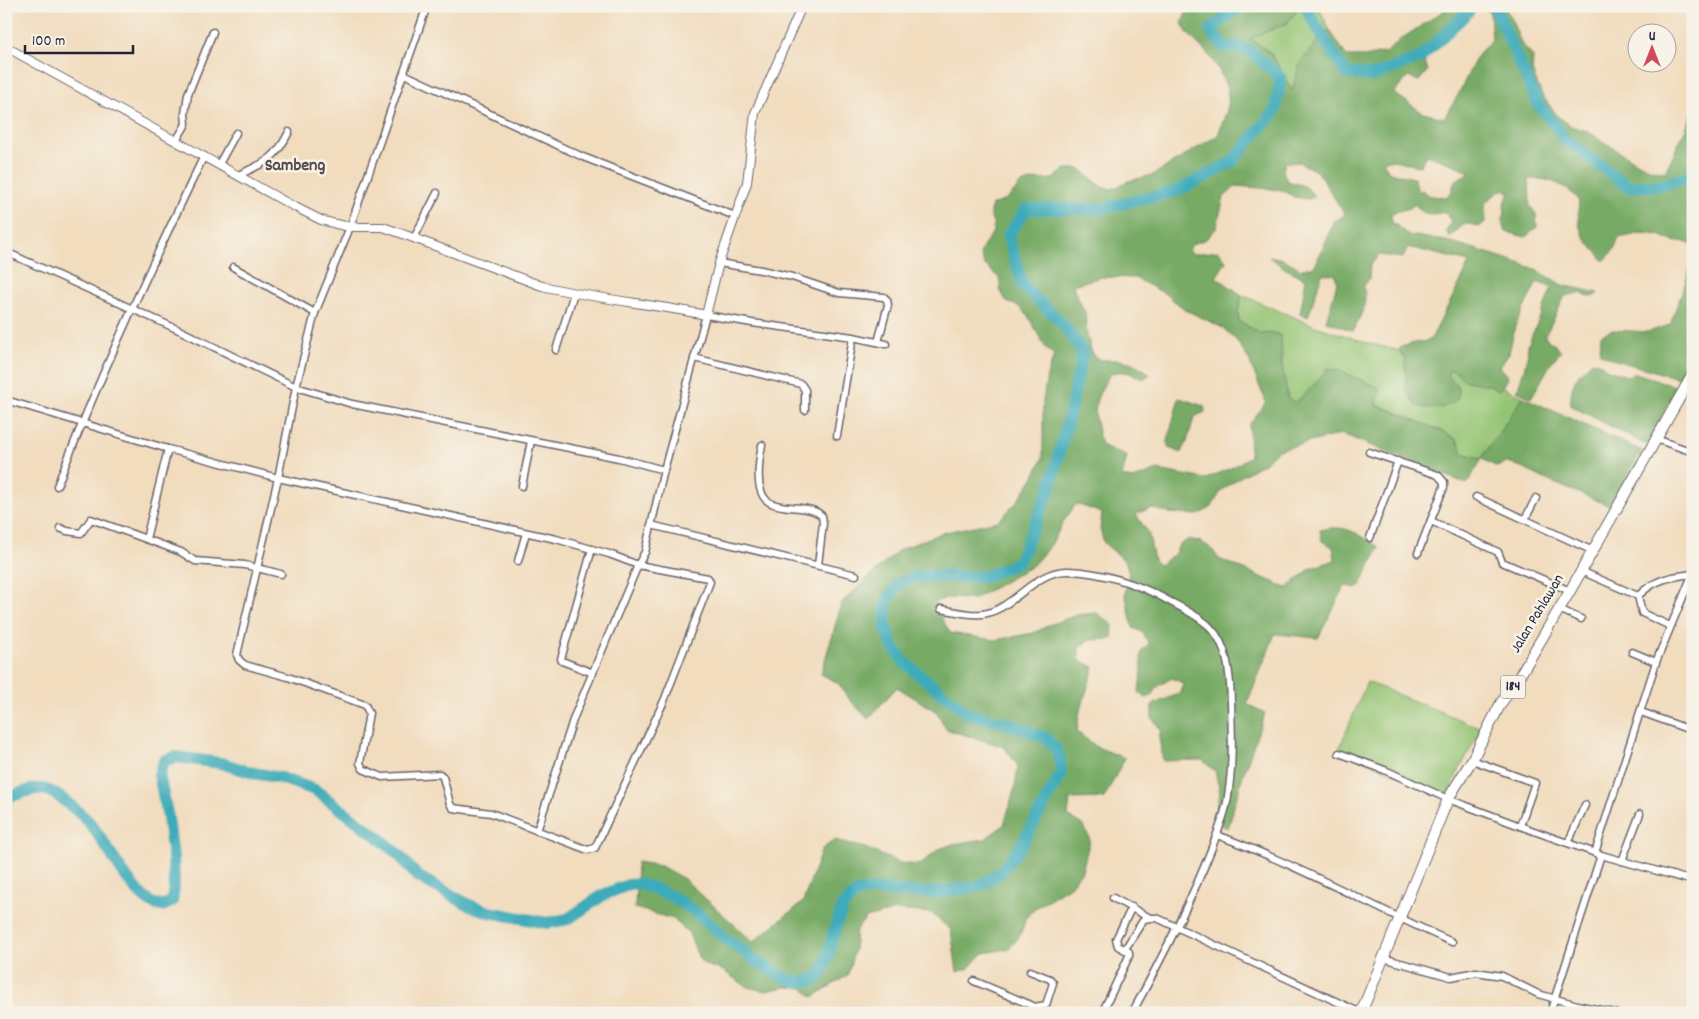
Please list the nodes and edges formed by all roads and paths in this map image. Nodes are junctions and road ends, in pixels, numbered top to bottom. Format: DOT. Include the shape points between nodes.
graph roads {
  1 [pos="427,6"];
  2 [pos="802,6"];
  3 [pos="213,32"];
  4 [pos="6,47"];
  5 [pos="404,74"];
  6 [pos="289,132"];
  7 [pos="236,133"];
  8 [pos="176,141"];
  9 [pos="204,156"];
  10 [pos="219,164"];
  11 [pos="238,175"];
  12 [pos="437,193"];
  13 [pos="735,216"];
  14 [pos="350,227"];
  15 [pos="414,238"];
  16 [pos="6,252"];
  17 [pos="719,264"];
  18 [pos="233,267"];
  19 [pos="574,293"];
  20 [pos="131,308"];
  21 [pos="315,313"];
  22 [pos="706,315"];
  23 [pos="853,337"];
  24 [pos="878,342"];
  25 [pos="886,344"];
  26 [pos="556,350"];
  27 [pos="694,358"];
  28 [pos="1693,374"];
  29 [pos="296,387"];
  30 [pos="6,400"];
  31 [pos="805,410"];
  32 [pos="81,424"];
  33 [pos="837,436"];
  34 [pos="1656,439"];
  35 [pos="531,441"];
  36 [pos="762,445"];
  37 [pos="168,449"];
  38 [pos="1368,452"];
  39 [pos="1693,452"];
  40 [pos="1398,461"];
  41 [pos="664,470"];
  42 [pos="278,478"];
  43 [pos="57,486"];
  44 [pos="522,486"];
  45 [pos="1476,497"];
  46 [pos="1536,498"];
  47 [pos="1524,519"];
  48 [pos="1431,521"];
  49 [pos="651,524"];
  50 [pos="60,528"];
  51 [pos="526,533"];
  52 [pos="1370,538"];
  53 [pos="146,539"];
  54 [pos="592,549"];
  55 [pos="1593,551"];
  56 [pos="1418,553"];
  57 [pos="518,561"];
  58 [pos="638,565"];
  59 [pos="818,565"];
  60 [pos="257,567"];
  61 [pos="1581,571"];
  62 [pos="281,574"];
  63 [pos="856,575"];
  64 [pos="1692,576"];
  65 [pos="1570,591"];
  66 [pos="1638,596"];
  67 [pos="941,609"];
  68 [pos="1559,609"];
  69 [pos="1581,619"];
  70 [pos="1670,626"];
  71 [pos="1632,652"];
  72 [pos="1656,662"];
  73 [pos="593,673"];
  74 [pos="1641,712"];
  75 [pos="1693,731"];
  76 [pos="1339,753"];
  77 [pos="1472,760"];
  78 [pos="1448,799"];
  79 [pos="1585,805"];
  80 [pos="1640,814"];
  81 [pos="1520,826"];
  82 [pos="537,831"];
  83 [pos="1217,835"];
  84 [pos="1568,843"];
  85 [pos="1598,854"];
  86 [pos="1622,861"];
  87 [pos="1693,881"];
  88 [pos="1113,898"];
  89 [pos="1132,907"];
  90 [pos="1150,918"];
  91 [pos="1400,919"];
  92 [pos="1176,926"];
  93 [pos="1452,942"];
  94 [pos="1125,949"];
  95 [pos="1383,958"];
  96 [pos="1030,971"];
  97 [pos="974,981"];
  98 [pos="1554,999"];
  99 [pos="1034,1010"];
  100 [pos="1102,1013"];
  101 [pos="1132,1013"];
  102 [pos="1361,1013"];
  103 [pos="1550,1013"];
  104 [pos="1615,1013"];
  1 -- 5 [label="street"];
  2 -- 13 [label="street" via="755,113 747,183"];
  3 -- 8 [label="street" via="188,94 186,124"];
  4 -- 8 [label="street"];
  5 -- 13 [label="street" via="582,157"];
  5 -- 14 [label="street"];
  6 -- 11 [label="street" via="276,154"];
  7 -- 10 [label="street"];
  8 -- 9 [label="street"];
  9 -- 10 [label="street"];
  9 -- 20 [label="street"];
  10 -- 11 [label="street"];
  11 -- 14 [label="street" via="309,215"];
  12 -- 15 [label="street"];
  13 -- 17 [label="street"];
  14 -- 15 [label="street" via="383,227"];
  14 -- 21 [label="street"];
  15 -- 19 [label="street" via="521,279"];
  16 -- 20 [label="street"];
  17 -- 22 [label="street"];
  17 -- 24 [label="street" via="761,270 839,293 884,297 888,305"];
  18 -- 21 [label="street"];
  19 -- 22 [label="street"];
  19 -- 26 [label="street"];
  20 -- 29 [label="street"];
  20 -- 32 [label="street"];
  21 -- 29 [label="street"];
  22 -- 23 [label="street"];
  22 -- 27 [label="street"];
  23 -- 24 [label="street"];
  23 -- 33 [label="street"];
  24 -- 25 [label="street"];
  27 -- 31 [label="street" via="802,384 806,390"];
  27 -- 41 [label="street"];
  28 -- 34 [label="main road, Jalan Pahlawan / 184"];
  29 -- 35 [label="street" via="352,404"];
  29 -- 42 [label="street"];
  30 -- 32 [label="street"];
  32 -- 37 [label="street"];
  32 -- 43 [label="street"];
  34 -- 39 [label="street"];
  34 -- 55 [label="main road, Jalan Pahlawan / 184"];
  35 -- 41 [label="street"];
  35 -- 44 [label="street"];
  36 -- 59 [label="street" via="759,479 767,501 812,510 822,516"];
  37 -- 42 [label="street"];
  37 -- 53 [label="street"];
  38 -- 40 [label="street"];
  40 -- 48 [label="street" via="1438,475 1444,482"];
  40 -- 52 [label="street"];
  41 -- 49 [label="street"];
  42 -- 51 [label="street"];
  42 -- 60 [label="street"];
  45 -- 47 [label="street"];
  46 -- 47 [label="street"];
  47 -- 55 [label="street"];
  48 -- 56 [label="street"];
  48 -- 65 [label="street" via="1498,552 1502,562"];
  49 -- 58 [label="street" via="645,552"];
  49 -- 59 [label="street"];
  50 -- 53 [label="street" via="81,533 91,519"];
  51 -- 54 [label="street"];
  51 -- 57 [label="street"];
  53 -- 60 [label="street" via="195,561"];
  54 -- 58 [label="street"];
  54 -- 73 [label="street" via="561,659"];
  55 -- 61 [label="main road, Jalan Pahlawan / 184"];
  58 -- 73 [label="street"];
  58 -- 82 [label="street" via="706,576 710,582 664,700 595,848 588,850"];
  59 -- 63 [label="street"];
  60 -- 62 [label="street"];
  60 -- 82 [label="street" via="238,655 240,660 365,705 368,713 360,763 363,769 382,777 440,774 444,777 453,808 491,813"];
  61 -- 65 [label="main road, Jalan Pahlawan / 184"];
  61 -- 66 [label="street"];
  64 -- 66 [label="street" via="1656,582"];
  64 -- 70 [label="street"];
  65 -- 68 [label="main road, Jalan Pahlawan / 184"];
  66 -- 70 [label="street" via="1642,612"];
  67 -- 83 [label="street" via="981,615 993,612 1046,576 1068,571 1129,583 1156,594 1210,627 1224,650 1230,681 1232,726 1228,798"];
  68 -- 69 [label="street"];
  68 -- 77 [label="main road, Jalan Pahlawan / 184" via="1501,703"];
  70 -- 72 [label="street"];
  71 -- 72 [label="street"];
  72 -- 74 [label="street"];
  73 -- 82 [label="street" via="574,717"];
  74 -- 75 [label="street"];
  74 -- 85 [label="street"];
  76 -- 78 [label="street"];
  77 -- 78 [label="main road, Jalan Pahlawan / 184"];
  77 -- 81 [label="street" via="1535,783"];
  78 -- 81 [label="street"];
  78 -- 91 [label="main road, Jalan Pahlawan / 184"];
  79 -- 84 [label="street"];
  80 -- 86 [label="street"];
  81 -- 84 [label="street"];
  83 -- 91 [label="street" via="1324,880"];
  83 -- 92 [label="street"];
  84 -- 85 [label="street"];
  85 -- 86 [label="street"];
  85 -- 98 [label="street"];
  86 -- 87 [label="street"];
  88 -- 89 [label="street"];
  89 -- 90 [label="street"];
  89 -- 94 [label="street" via="1116,939 1118,946"];
  90 -- 92 [label="street"];
  90 -- 94 [label="street" via="1142,922"];
  91 -- 93 [label="street"];
  91 -- 95 [label="main road, Jalan Pahlawan / 184"];
  92 -- 101 [label="street"];
  92 -- 102 [label="street"];
  94 -- 100 [label="street" via="1129,956"];
  95 -- 98 [label="street" via="1451,977 1476,972 1502,976"];
  95 -- 102 [label="main road, Jalan Pahlawan / 184"];
  96 -- 99 [label="street" via="1053,983 1046,1005"];
  97 -- 99 [label="street"];
  98 -- 103 [label="street"];
  98 -- 104 [label="street"];
}
